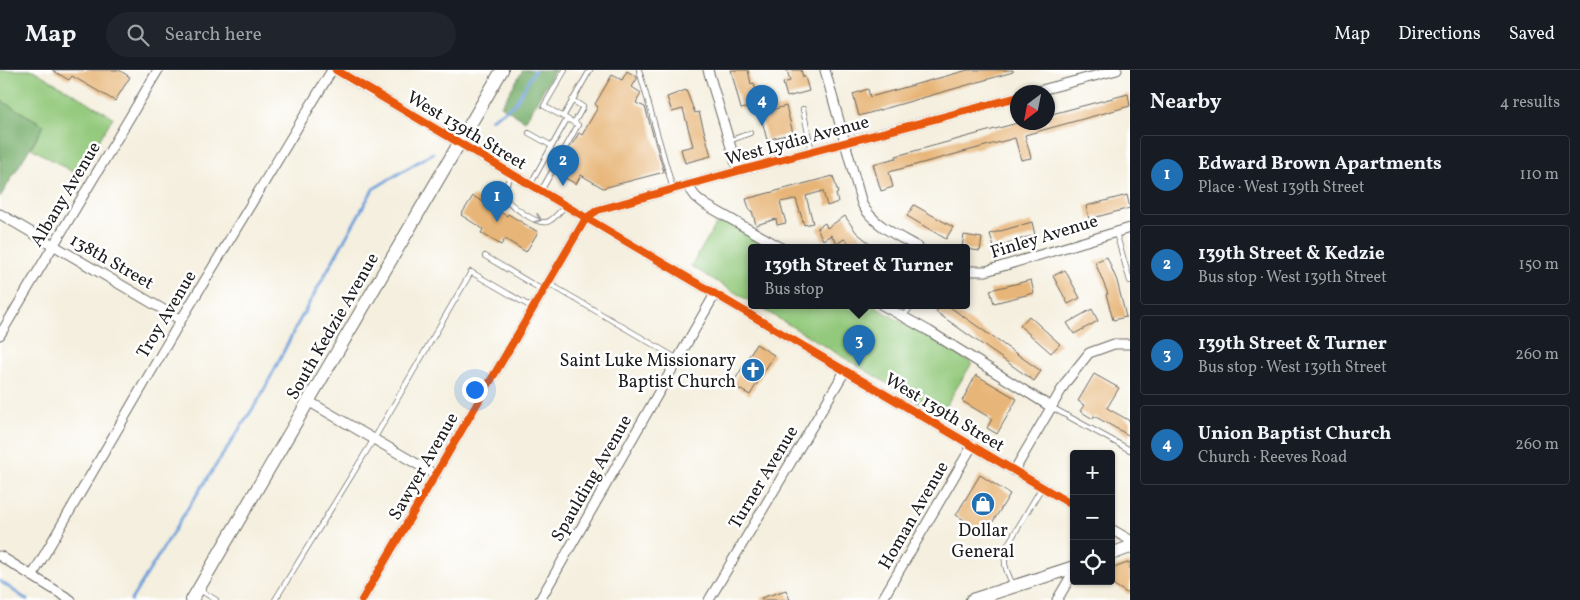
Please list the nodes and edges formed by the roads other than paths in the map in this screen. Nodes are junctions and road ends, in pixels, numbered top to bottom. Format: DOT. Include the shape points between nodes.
graph roads {
  1 [pos="334,70"];
  2 [pos="502,70"];
  3 [pos="565,70"];
  4 [pos="590,70"];
  5 [pos="639,70"];
  6 [pos="708,70"];
  7 [pos="825,70"];
  8 [pos="1117,70"];
  9 [pos="155,71"];
  10 [pos="1055,86"];
  11 [pos="1010,99"];
  12 [pos="572,100"];
  13 [pos="803,109"];
  14 [pos="565,118"];
  15 [pos="576,124"];
  16 [pos="529,133"];
  17 [pos="750,133"];
  18 [pos="729,141"];
  19 [pos="458,142"];
  20 [pos="845,143"];
  21 [pos="552,146"];
  22 [pos="812,152"];
  23 [pos="738,171"];
  24 [pos="512,174"];
  25 [pos="530,185"];
  26 [pos="687,185"];
  27 [pos="673,189"];
  28 [pos="541,191"];
  29 [pos="565,206"];
  30 [pos="0,214"];
  31 [pos="586,218"];
  32 [pos="1130,228"];
  33 [pos="1116,232"];
  34 [pos="775,244"];
  35 [pos="913,244"];
  36 [pos="53,245"];
  37 [pos="485,256"];
  38 [pos="970,273"];
  39 [pos="1130,281"];
  40 [pos="546,287"];
  41 [pos="715,294"];
  42 [pos="533,308"];
  43 [pos="890,309"];
  44 [pos="909,309"];
  45 [pos="904,317"];
  46 [pos="181,320"];
  47 [pos="0,335"];
  48 [pos="1130,344"];
  49 [pos="678,359"];
  50 [pos="845,371"];
  51 [pos="308,402"];
  52 [pos="1052,406"];
  53 [pos="374,439"];
  54 [pos="972,446"];
  55 [pos="1130,450"];
  56 [pos="1014,471"];
  57 [pos="436,475"];
  58 [pos="1042,488"];
  59 [pos="1070,504"];
  60 [pos="1115,531"];
  61 [pos="1130,540"];
  62 [pos="1130,547"];
  63 [pos="1115,553"];
  64 [pos="0,556"];
  65 [pos="1070,568"];
  66 [pos="32,576"];
  67 [pos="1070,578"];
  68 [pos="1013,587"];
  69 [pos="196,595"];
  70 [pos="72,600"];
  71 [pos="216,600"];
  72 [pos="275,600"];
  73 [pos="362,600"];
  74 [pos="540,600"];
  75 [pos="709,600"];
  76 [pos="882,600"];
  77 [pos="972,600"];
  78 [pos="1057,600"];
  1 -- 19 [label="street, West 139th Street"];
  1 -- 46 [label="street, Troy Avenue"];
  2 -- 19 [label="main road, South Kedzie Avenue"];
  3 -- 14 [label="lane" via="544,106"];
  4 -- 12 [label="lane"];
  5 -- 27 [label="lane"];
  6 -- 18 [label="street"];
  7 -- 20 [label="street"];
  8 -- 10 [label="street"];
  9 -- 36 [label="street, Albany Avenue"];
  11 -- 20 [label="street, West Lydia Avenue"];
  12 -- 14 [label="lane"];
  12 -- 15 [label="lane" via="583,107"];
  13 -- 22 [label="lane"];
  14 -- 15 [label="lane"];
  14 -- 21 [label="lane"];
  15 -- 28 [label="lane"];
  16 -- 21 [label="lane"];
  17 -- 18 [label="lane"];
  18 -- 23 [label="street"];
  19 -- 24 [label="street, West 139th Street"];
  19 -- 51 [label="main road, South Kedzie Avenue"];
  20 -- 22 [label="street, West Lydia Avenue"];
  20 -- 35 [label="street" via="865,210 883,227"];
  21 -- 25 [label="lane"];
  22 -- 23 [label="street, West Lydia Avenue"];
  23 -- 26 [label="street, West Lydia Avenue"];
  24 -- 25 [label="street, West 139th Street"];
  24 -- 29 [label="lane, one-way" via="503,196 516,208 541,222 549,222"];
  25 -- 28 [label="street, West 139th Street"];
  26 -- 27 [label="street, West Lydia Avenue"];
  26 -- 34 [label="street" via="706,205"];
  27 -- 31 [label="street, West Lydia Avenue" via="598,210"];
  28 -- 29 [label="street, West 139th Street"];
  29 -- 31 [label="street, West 139th Street"];
  30 -- 36 [label="street, 138th Street"];
  31 -- 40 [label="street, Sawyer Avenue"];
  31 -- 41 [label="street, West 139th Street"];
  32 -- 33 [label="street, Finley Avenue"];
  33 -- 38 [label="street, Finley Avenue"];
  33 -- 39 [label="lane"];
  36 -- 46 [label="street, 138th Street"];
  36 -- 47 [label="street, Albany Avenue"];
  37 -- 40 [label="lane"];
  40 -- 42 [label="street, Sawyer Avenue"];
  40 -- 49 [label="lane"];
  41 -- 49 [label="street, Spaulding Avenue"];
  41 -- 50 [label="street, West 139th Street"];
  42 -- 53 [label="lane" via="471,272"];
  42 -- 57 [label="street, Sawyer Avenue"];
  43 -- 45 [label="street"];
  44 -- 45 [label="lane"];
  45 -- 52 [label="street"];
  46 -- 66 [label="street, Troy Avenue"];
  48 -- 52 [label="street" via="1114,344 1089,353"];
  49 -- 74 [label="street, Spaulding Avenue"];
  50 -- 54 [label="street, West 139th Street"];
  50 -- 75 [label="street, Turner Avenue"];
  51 -- 53 [label="street"];
  51 -- 69 [label="main road, South Kedzie Avenue"];
  52 -- 55 [label="lane"];
  52 -- 56 [label="street"];
  53 -- 57 [label="street"];
  53 -- 72 [label="lane"];
  54 -- 56 [label="street, West 139th Street"];
  54 -- 76 [label="street, Homan Avenue"];
  56 -- 58 [label="street, West 139th Street"];
  57 -- 73 [label="street, Sawyer Avenue"];
  58 -- 59 [label="street, West 139th Street"];
  58 -- 68 [label="lane" via="1007,546 1005,566"];
  60 -- 61 [label="street"];
  62 -- 63 [label="main road"];
  64 -- 66 [label="street"];
  65 -- 68 [label="main road"];
  66 -- 70 [label="street"];
  67 -- 78 [label="street"];
  68 -- 77 [label="main road"];
  69 -- 71 [label="lane"];
}
